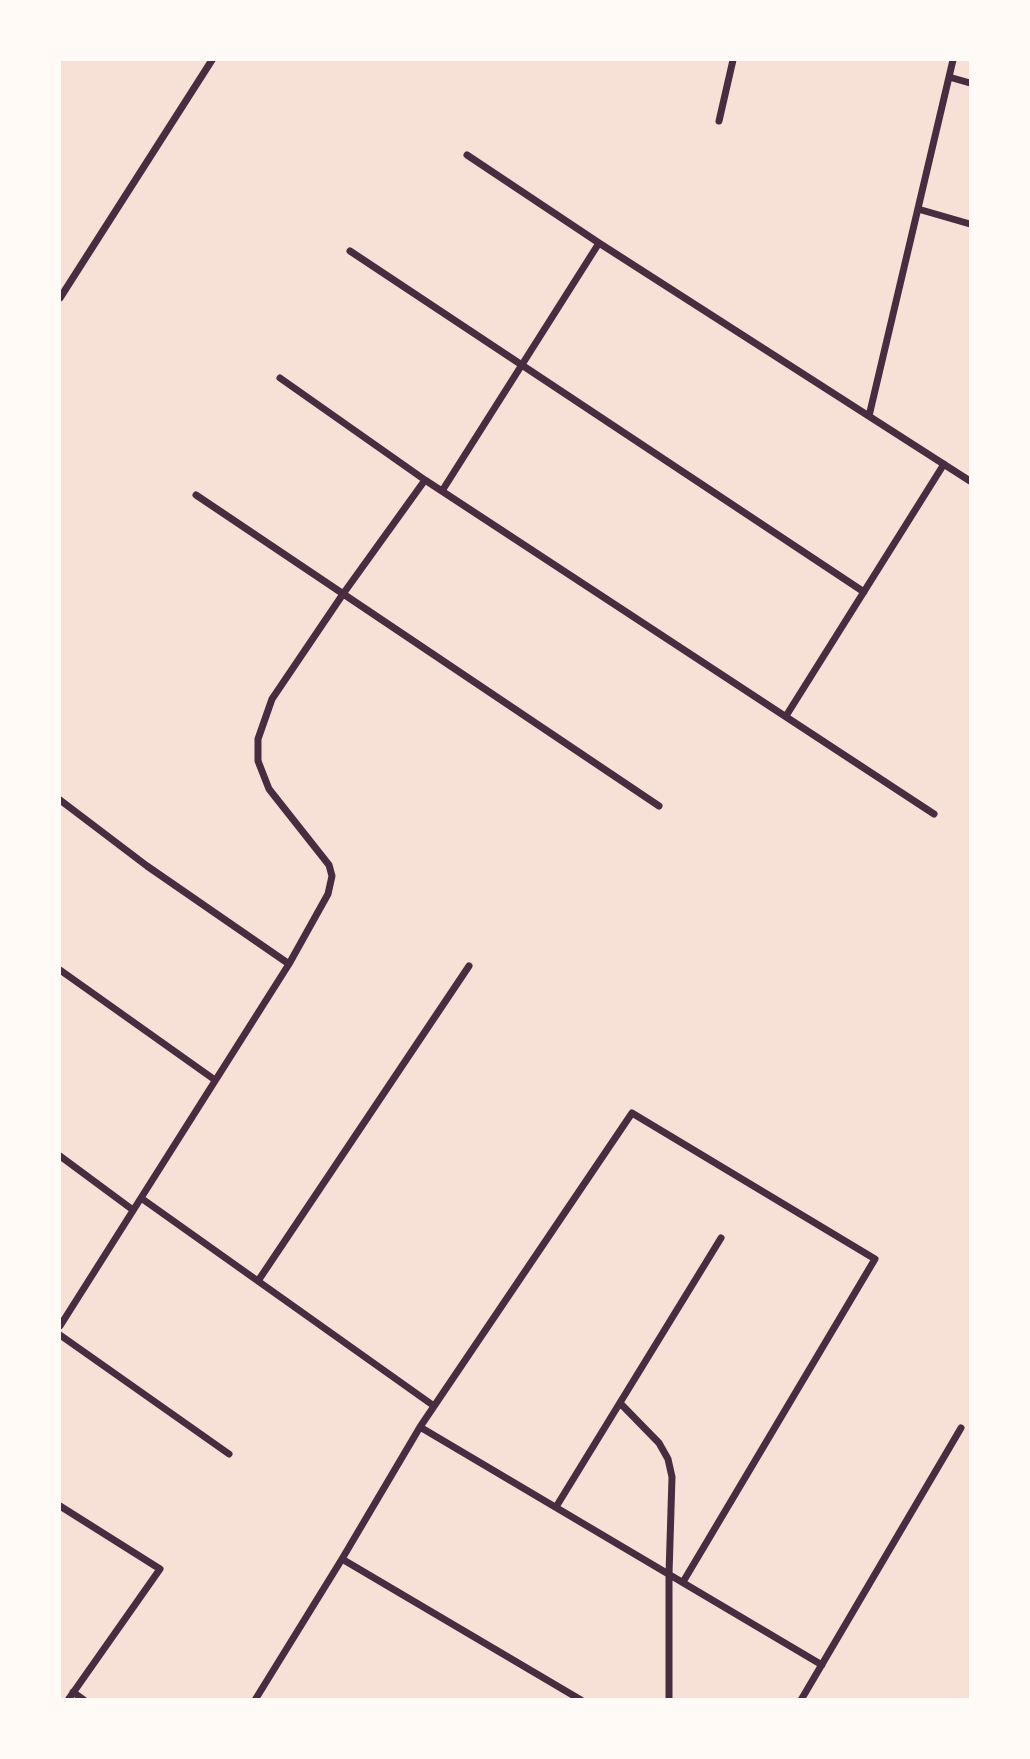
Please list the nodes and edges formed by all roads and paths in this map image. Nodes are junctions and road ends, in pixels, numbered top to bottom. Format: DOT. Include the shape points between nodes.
graph roads {
  1 [pos="212,60"];
  2 [pos="733,60"];
  3 [pos="953,60"];
  4 [pos="949,77"];
  5 [pos="971,83"];
  6 [pos="719,121"];
  7 [pos="467,155"];
  8 [pos="918,209"];
  9 [pos="971,224"];
  10 [pos="599,243"];
  11 [pos="349,251"];
  12 [pos="60,298"];
  13 [pos="522,366"];
  14 [pos="280,378"];
  15 [pos="869,416"];
  16 [pos="944,464"];
  17 [pos="425,480"];
  18 [pos="971,481"];
  19 [pos="442,491"];
  20 [pos="196,495"];
  21 [pos="863,593"];
  22 [pos="343,594"];
  23 [pos="786,716"];
  24 [pos="60,800"];
  25 [pos="659,806"];
  26 [pos="934,814"];
  27 [pos="289,964"];
  28 [pos="468,966"];
  29 [pos="60,970"];
  30 [pos="215,1080"];
  31 [pos="60,1156"];
  32 [pos="141,1198"];
  33 [pos="133,1210"];
  34 [pos="721,1238"];
  35 [pos="258,1281"];
  36 [pos="60,1326"];
  37 [pos="60,1335"];
  38 [pos="620,1403"];
  39 [pos="434,1406"];
  40 [pos="421,1427"];
  41 [pos="961,1428"];
  42 [pos="229,1454"];
  43 [pos="60,1506"];
  44 [pos="556,1507"];
  45 [pos="342,1559"];
  46 [pos="669,1574"];
  47 [pos="683,1582"];
  48 [pos="822,1665"];
  49 [pos="71,1696"];
  50 [pos="84,1699"];
  51 [pos="255,1699"];
  52 [pos="581,1699"];
  53 [pos="669,1699"];
  54 [pos="801,1699"];
  1 -- 12 [label="street"];
  2 -- 6 [label="street"];
  3 -- 4 [label="street"];
  4 -- 5 [label="street"];
  4 -- 8 [label="street"];
  7 -- 10 [label="street"];
  8 -- 9 [label="street"];
  8 -- 15 [label="street"];
  10 -- 13 [label="street"];
  10 -- 15 [label="street"];
  11 -- 13 [label="street"];
  13 -- 19 [label="street"];
  13 -- 21 [label="street"];
  14 -- 17 [label="street"];
  15 -- 16 [label="street"];
  16 -- 18 [label="street"];
  16 -- 21 [label="street"];
  17 -- 19 [label="street"];
  17 -- 22 [label="street"];
  19 -- 23 [label="street"];
  20 -- 22 [label="street"];
  21 -- 23 [label="street"];
  22 -- 25 [label="street"];
  22 -- 27 [label="street" via="272,699 258,739 258,761 270,789 329,865 332,876 328,894"];
  23 -- 26 [label="street"];
  24 -- 27 [label="street"];
  27 -- 30 [label="street"];
  28 -- 35 [label="street"];
  29 -- 30 [label="street"];
  30 -- 32 [label="street"];
  31 -- 33 [label="street"];
  32 -- 33 [label="street"];
  32 -- 35 [label="street"];
  33 -- 36 [label="street"];
  34 -- 38 [label="street"];
  35 -- 39 [label="street"];
  37 -- 42 [label="street"];
  38 -- 44 [label="street"];
  38 -- 46 [label="street" via="668,1458"];
  39 -- 40 [label="street"];
  39 -- 47 [label="street" via="632,1113 875,1259"];
  40 -- 44 [label="street"];
  40 -- 45 [label="street"];
  41 -- 48 [label="street"];
  43 -- 49 [label="street" via="160,1569"];
  44 -- 46 [label="street"];
  45 -- 51 [label="street"];
  45 -- 52 [label="street"];
  46 -- 47 [label="street"];
  46 -- 53 [label="street"];
  47 -- 48 [label="street"];
  48 -- 54 [label="street"];
  49 -- 50 [label="street"];
}
